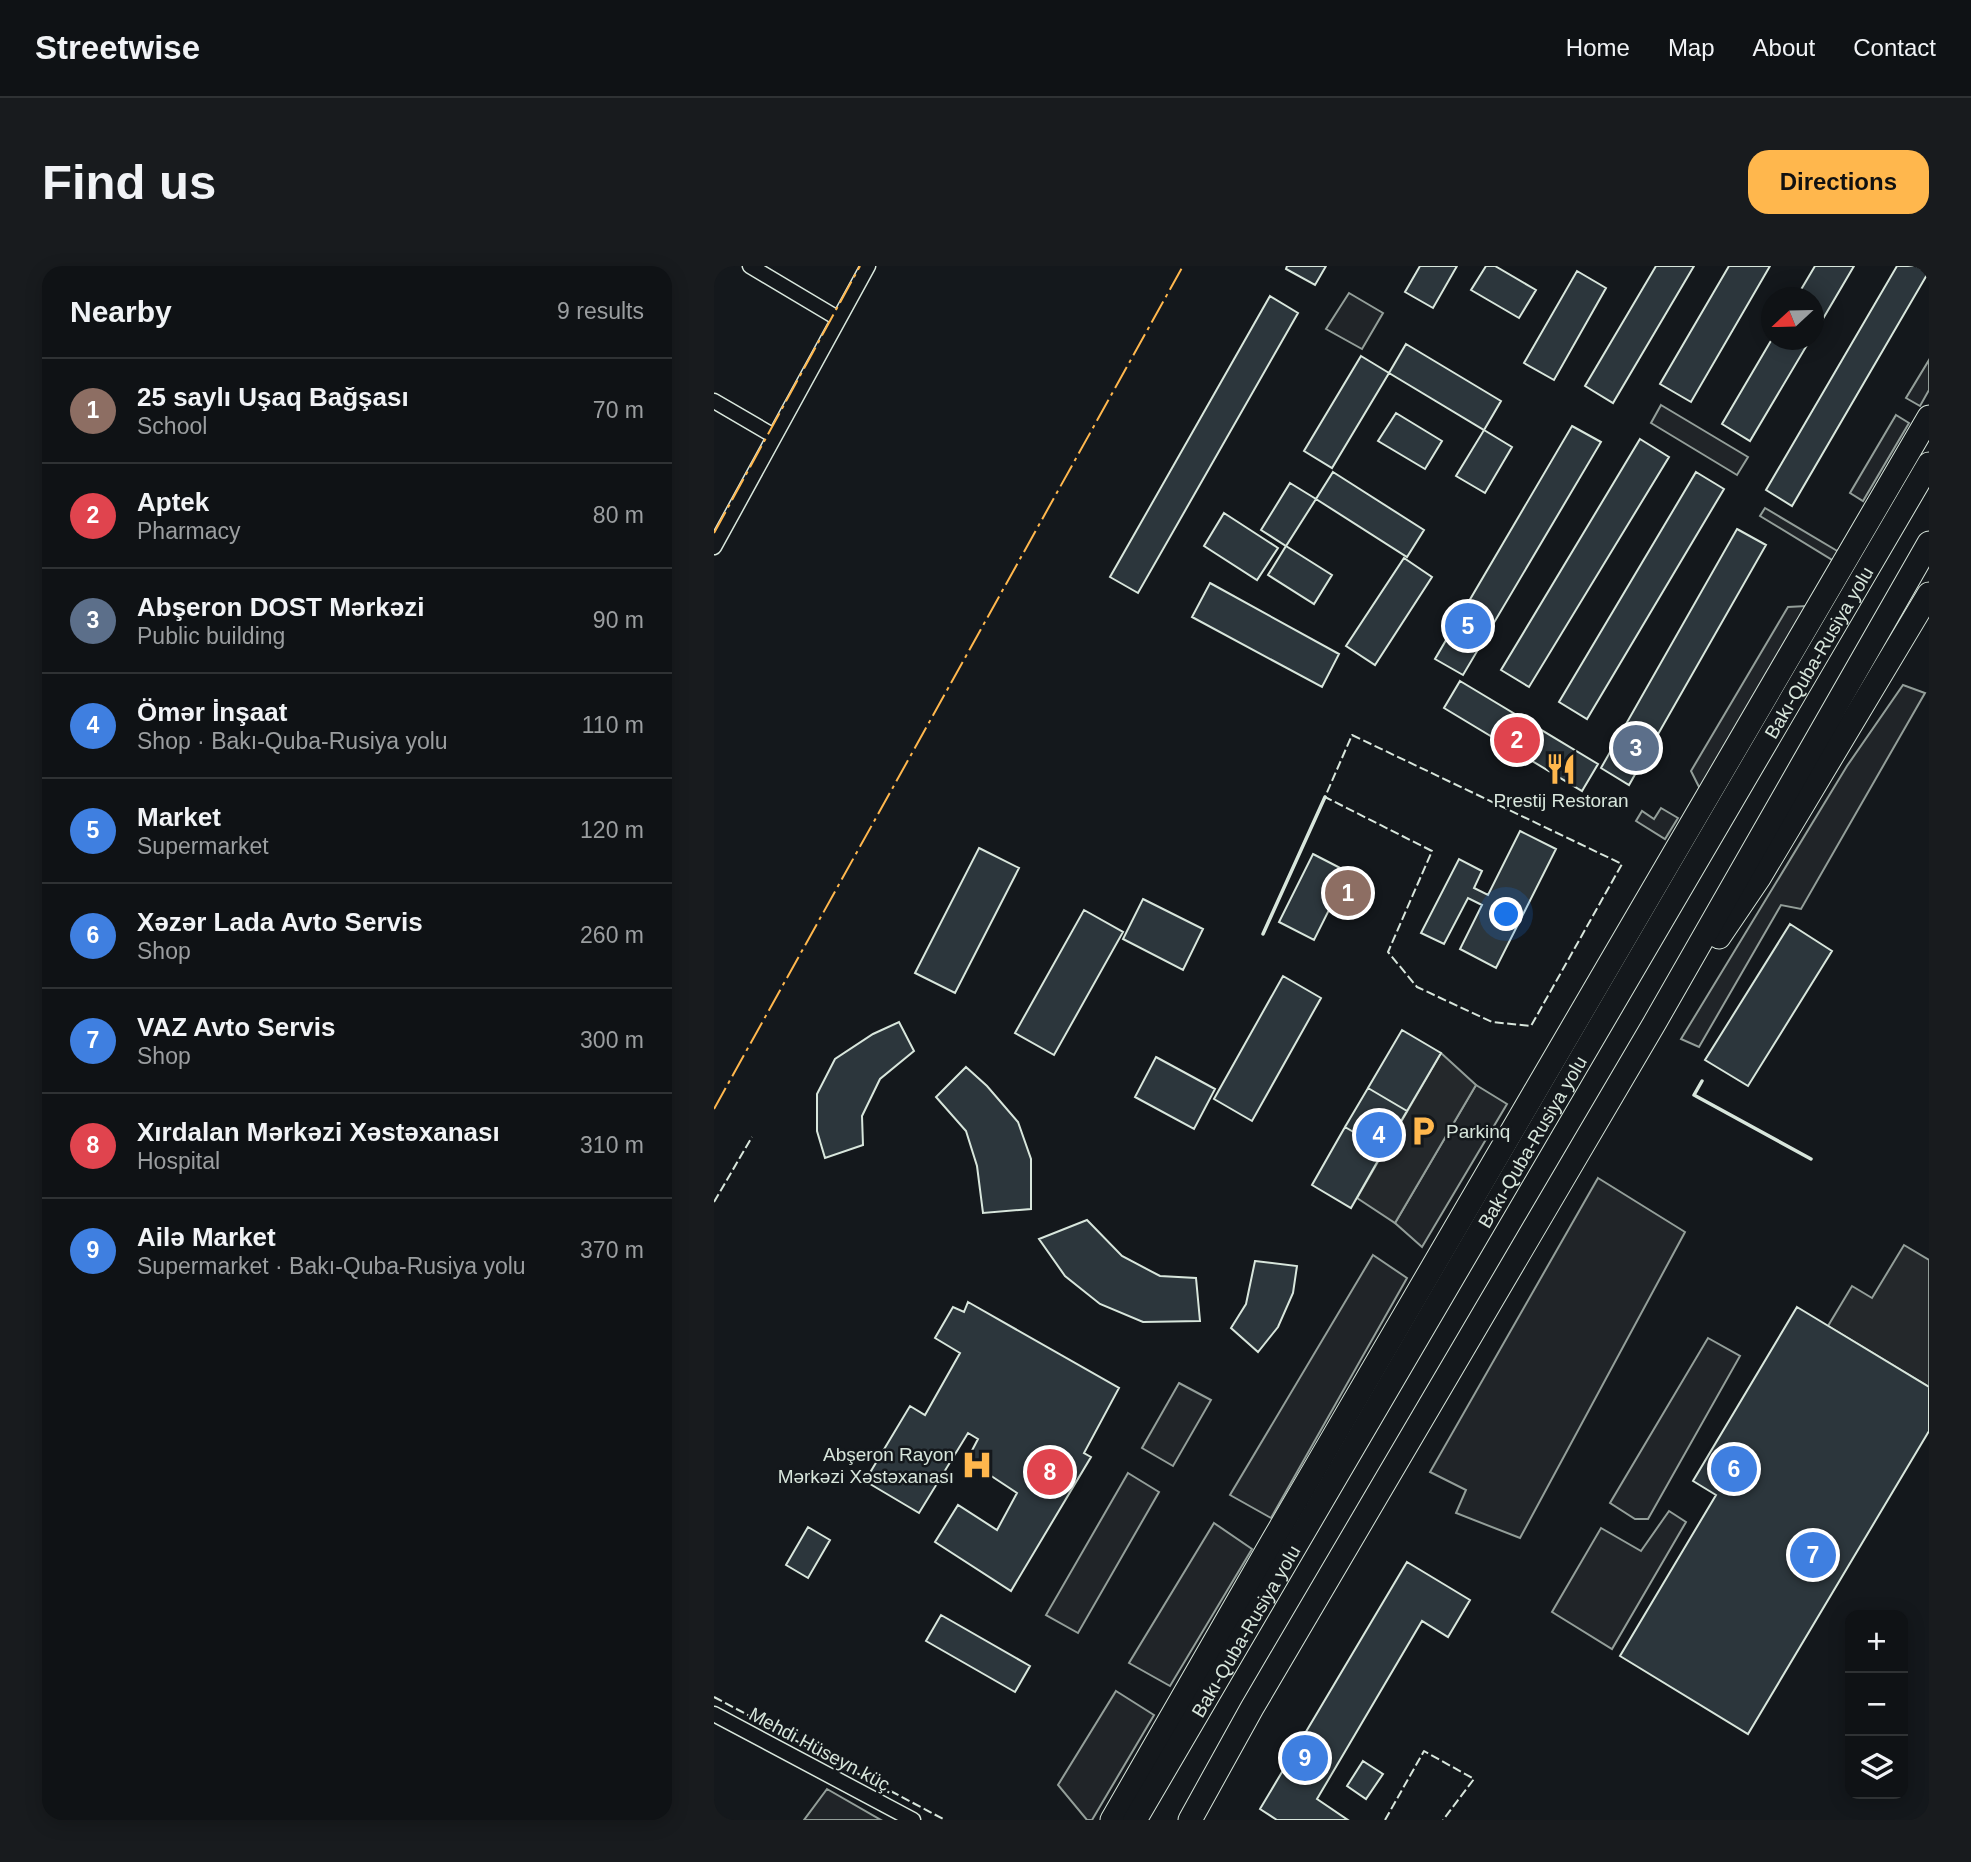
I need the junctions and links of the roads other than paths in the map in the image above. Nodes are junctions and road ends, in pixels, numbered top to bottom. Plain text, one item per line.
1 (750, 266) edge
2 (868, 266) edge
3 (839, 318) junction
4 (714, 401) edge
5 (1929, 417) edge
6 (774, 436) junction
7 (1929, 464) edge
8 (1929, 543) edge
9 (714, 547) edge
10 (1929, 594) edge
11 (1654, 1024) junction
12 (714, 1714) edge
13 (913, 1820) edge
14 (1112, 1820) edge
15 (1135, 1820) edge
16 (1190, 1820) edge

1 - 3 street
2 - 3 street
3 - 6 street
4 - 6 street
5 - 14 highway
6 - 9 street
7 - 15 highway, Bakı-Quba-Rusiya yolu
8 - 11 highway
10 - 11 highway
11 - 16 highway
12 - 13 street, Mehdi Hüseyn küç.

